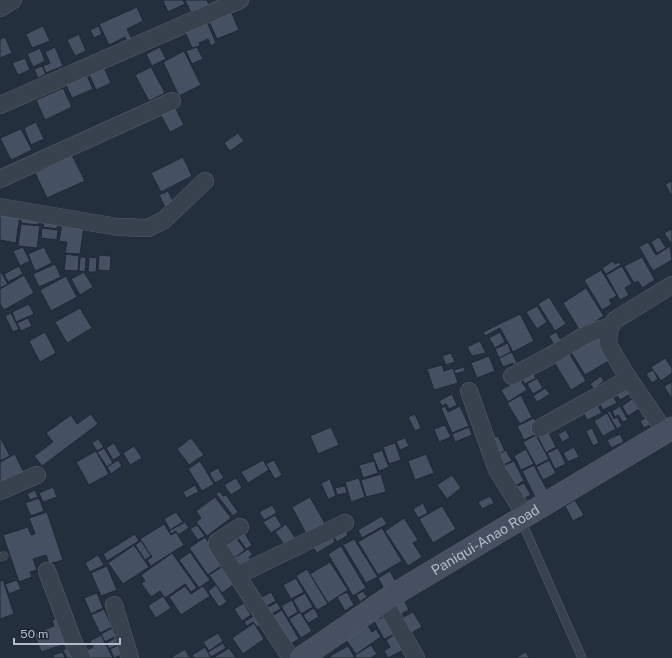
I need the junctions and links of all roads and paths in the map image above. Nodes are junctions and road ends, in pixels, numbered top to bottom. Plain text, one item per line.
1 (13, 0) edge
2 (240, 0) edge
3 (0, 8) edge
4 (172, 101) dead end
5 (0, 105) edge
6 (0, 179) edge
7 (205, 181) dead end
8 (0, 207) edge
9 (672, 285) edge
10 (610, 327) junction
11 (512, 376) dead end
12 (629, 379) junction
13 (469, 391) dead end
14 (540, 428) dead end
15 (669, 430) edge
16 (37, 475) dead end
17 (0, 491) edge
18 (523, 518) junction
19 (345, 523) dead end
20 (240, 527) dead end
21 (47, 571) dead end
22 (238, 575) junction
23 (384, 601) junction
24 (114, 605) dead end
25 (82, 658) edge
26 (130, 658) edge
27 (291, 658) edge
28 (301, 658) edge
29 (416, 658) edge
30 (582, 658) edge

1 - 3 street
2 - 5 street
4 - 6 street
7 - 8 street
9 - 10 street
10 - 11 street
10 - 12 street
12 - 14 street
12 - 15 street
13 - 18 street
15 - 18 main road, Paniqui-Anao Road
16 - 17 street
18 - 23 main road, Paniqui-Anao Road
18 - 30 lane
19 - 22 street
20 - 22 street
21 - 25 street
22 - 27 street
23 - 28 main road, Paniqui-Anao Road
23 - 29 street
24 - 26 street

